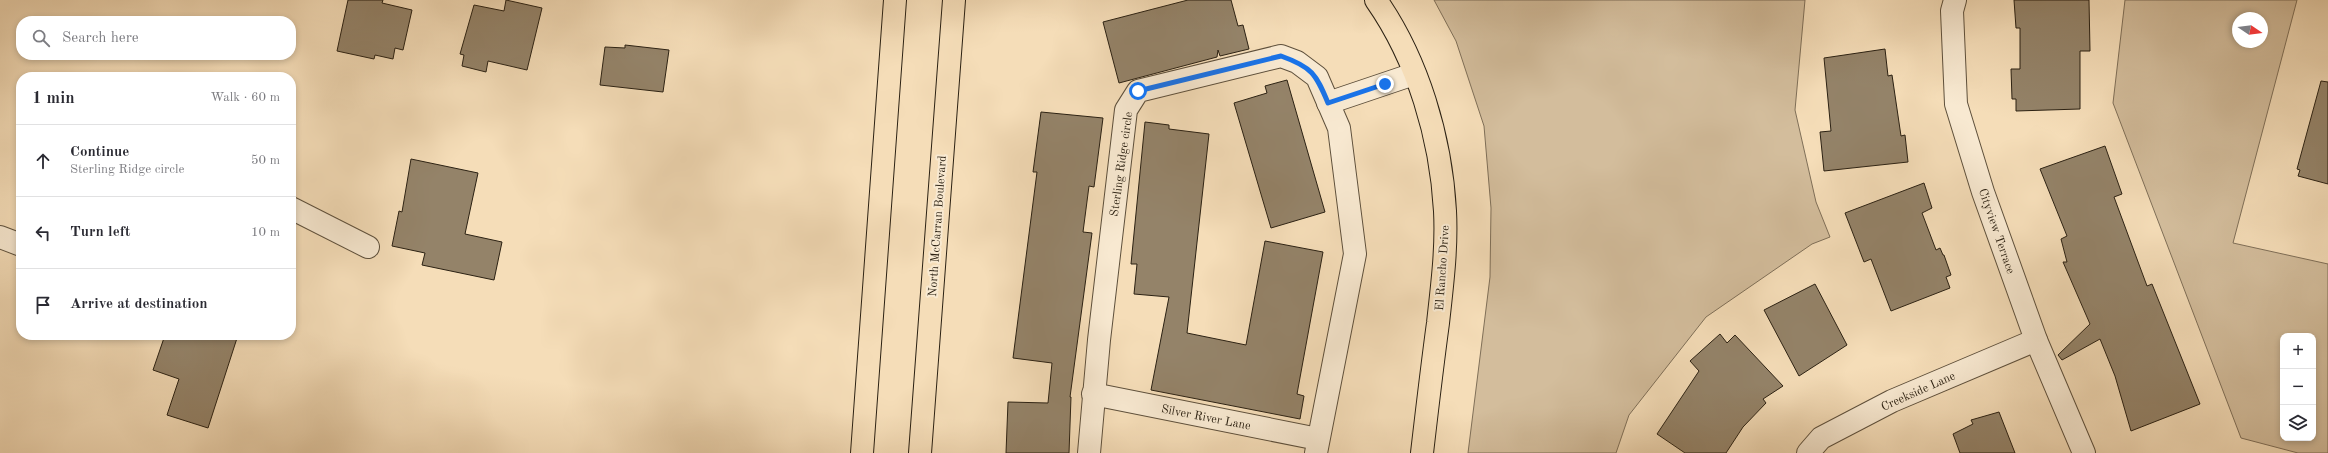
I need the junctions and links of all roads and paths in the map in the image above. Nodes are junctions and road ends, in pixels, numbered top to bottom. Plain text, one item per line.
1 (895, 0) edge
2 (954, 0) edge
3 (1376, 0) edge
4 (1955, 0) edge
5 (1414, 74) junction
6 (1328, 103) junction
7 (296, 211) edge
8 (0, 237) edge
9 (16, 244) edge
10 (368, 247) dead end
11 (2036, 340) junction
12 (1093, 394) junction
13 (1317, 446) edge
14 (862, 453) edge
15 (920, 453) edge
16 (1088, 453) edge
17 (1422, 453) edge
18 (1808, 453) edge
19 (2084, 453) edge

1 - 14 main road
2 - 15 main road, North McCarran Boulevard
3 - 5 main road, El Rancho Drive
4 - 11 street, Cityview Terrace
5 - 6 street
5 - 17 main road, El Rancho Drive
6 - 12 street, Sterling Ridge circle
6 - 13 street, Sterling Ridge circle
7 - 10 street
8 - 9 street
11 - 18 street, Creekside Lane
11 - 19 street, Cityview Terrace
12 - 13 street, Silver River Lane
12 - 16 street, Sterling Ridge circle

